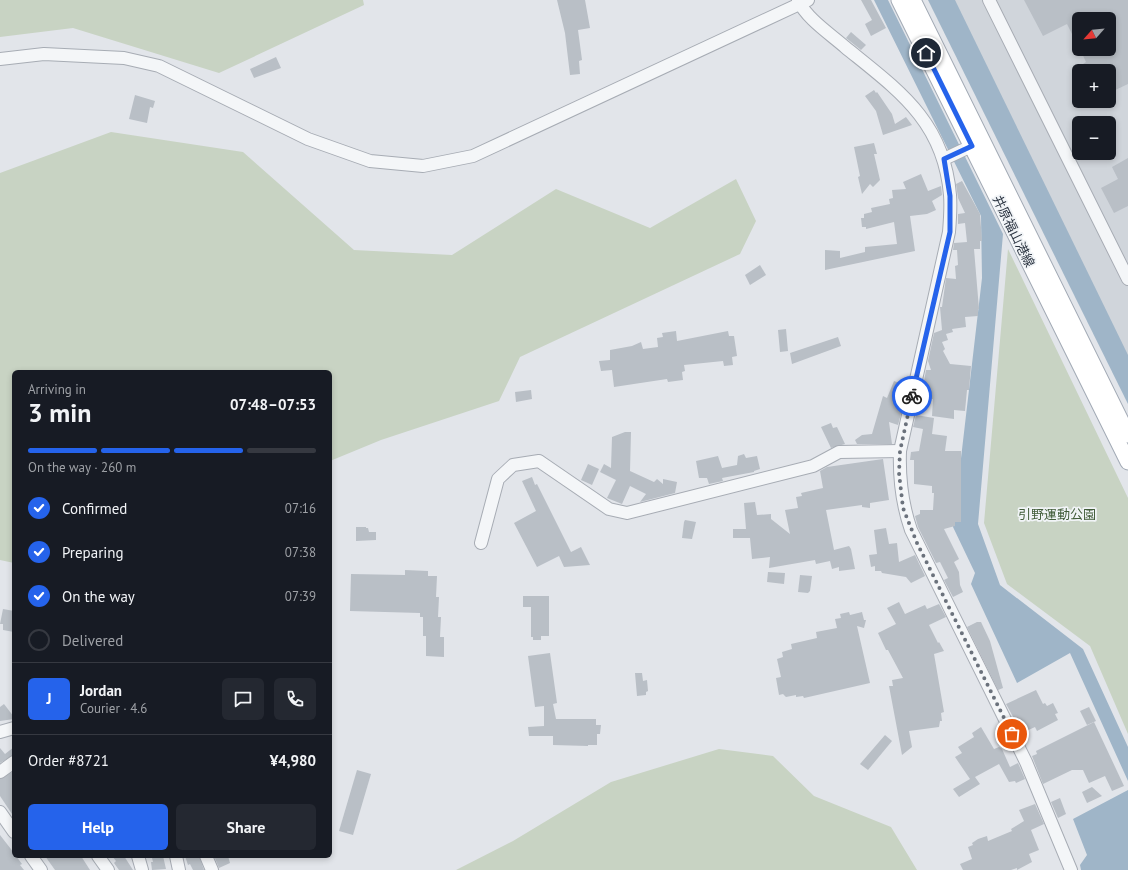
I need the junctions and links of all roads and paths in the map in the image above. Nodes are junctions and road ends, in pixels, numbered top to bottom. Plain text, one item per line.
1 (899, 0) edge
2 (913, 0) edge
3 (989, 0) edge
4 (802, 1) edge
5 (0, 59) edge
6 (973, 145) junction
7 (946, 158) junction
8 (1128, 279) edge
9 (1128, 435) edge
10 (900, 451) junction
11 (1128, 462) edge
12 (481, 543) dead end
13 (12, 729) edge
14 (0, 732) edge
15 (12, 763) edge
16 (0, 772) edge
17 (0, 812) edge
18 (12, 829) edge
19 (32, 858) edge
20 (99, 858) edge
21 (139, 858) edge
22 (176, 858) edge
23 (207, 858) edge
24 (41, 870) edge
25 (108, 870) edge
26 (142, 870) edge
27 (179, 870) edge
28 (212, 870) edge
29 (1071, 870) edge

1 - 6 main road, 井原福山港線
2 - 6 main road, 井原福山港線
3 - 8 street
4 - 5 street
4 - 7 street
6 - 7 street
6 - 9 main road, 井原福山港線
6 - 11 main road, 井原福山港線
7 - 10 street
10 - 12 street
10 - 29 street
13 - 14 street
15 - 16 street
17 - 18 street
19 - 24 street
20 - 25 street
21 - 26 street
22 - 27 street
23 - 28 street

